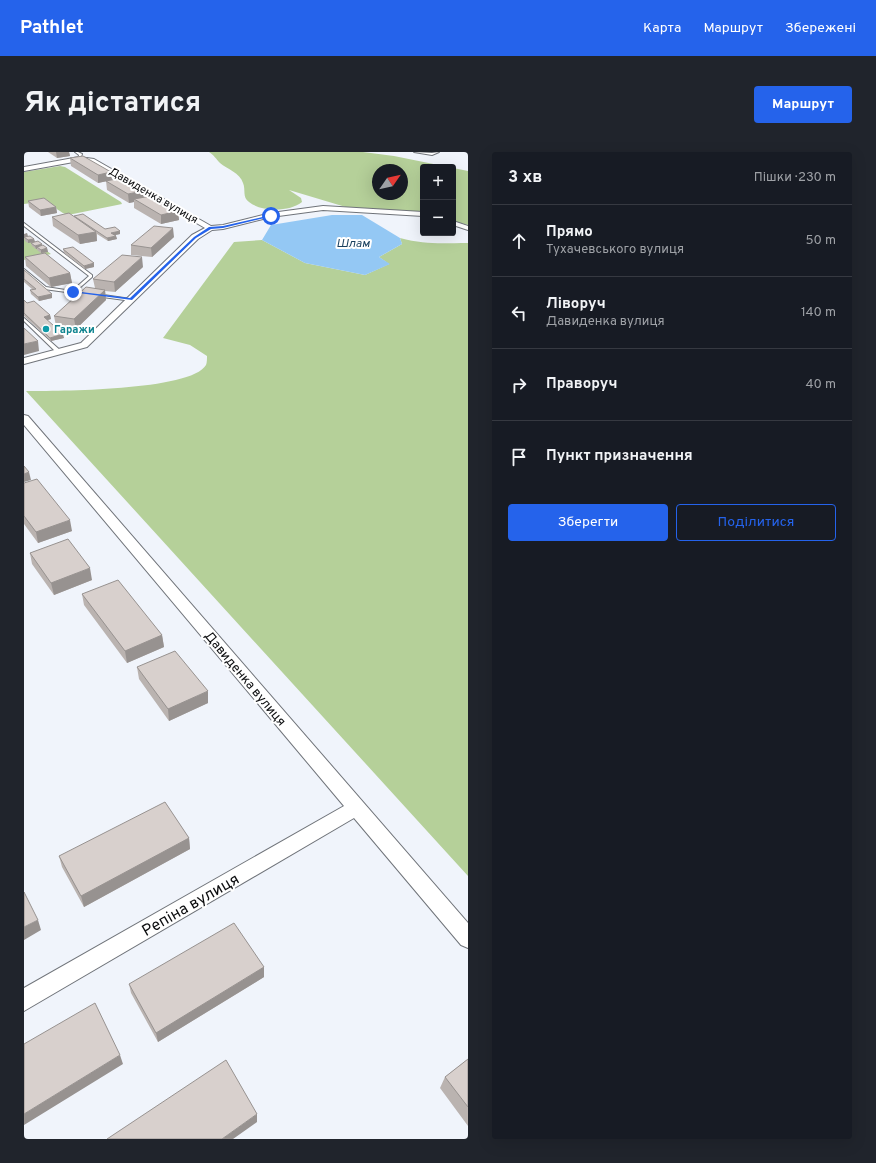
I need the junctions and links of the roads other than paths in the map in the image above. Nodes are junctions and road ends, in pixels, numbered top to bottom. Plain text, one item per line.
1 (76, 152) edge
2 (415, 152) edge
3 (438, 152) edge
4 (79, 159) junction
5 (24, 169) edge
6 (420, 214) edge
7 (24, 224) edge
8 (456, 224) edge
9 (210, 228) junction
10 (468, 228) edge
11 (24, 270) edge
12 (73, 292) junction
13 (131, 300) junction
14 (24, 319) edge
15 (59, 352) junction
16 (24, 361) edge
17 (24, 418) edge
18 (356, 808) junction
19 (468, 938) edge
20 (24, 1000) edge

1 - 4 lane
2 - 3 lane
4 - 5 street
4 - 9 street, Давиденка вулиця
6 - 9 street
7 - 12 lane
8 - 10 street
9 - 13 street, Давиденка вулиця
11 - 12 lane
12 - 13 lane
13 - 15 street, Давиденка вулиця
14 - 15 lane
15 - 16 street, Давиденка вулиця
17 - 18 street, Давиденка вулиця
18 - 19 street, Давиденка вулиця
18 - 20 street, Репiна вулиця

